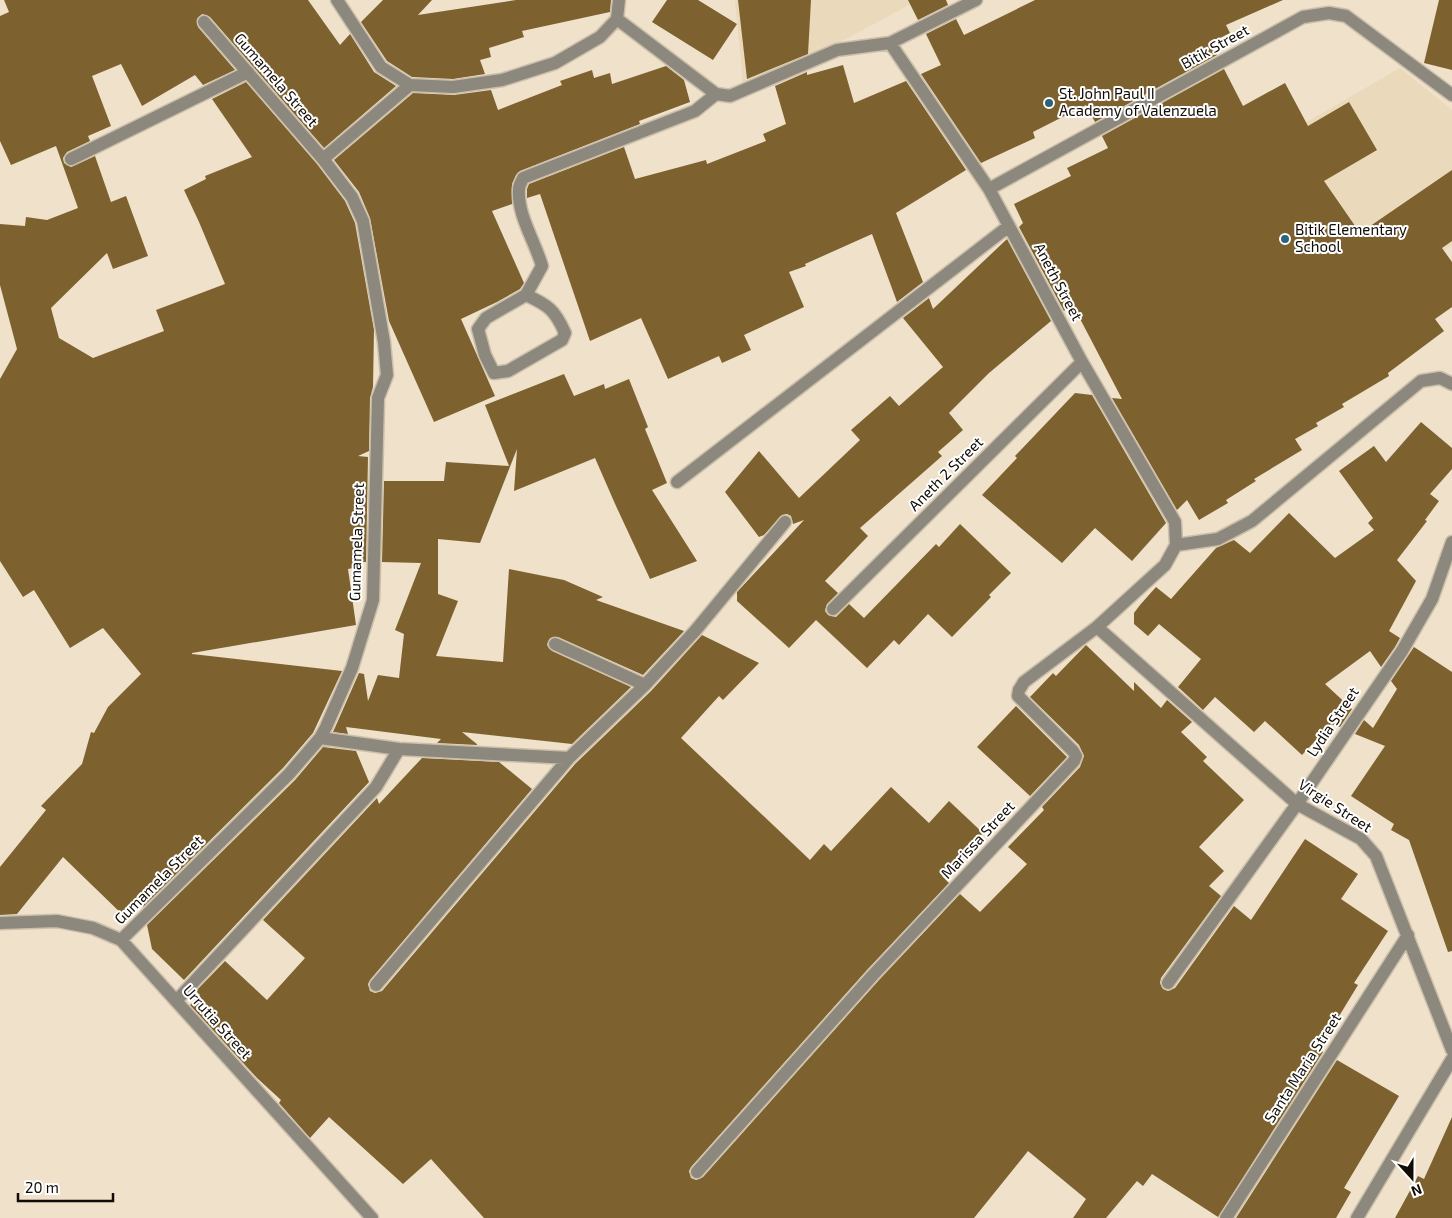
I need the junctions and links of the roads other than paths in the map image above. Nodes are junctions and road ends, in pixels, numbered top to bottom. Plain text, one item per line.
1 (337, 0) edge
2 (619, 0) edge
3 (976, 0) edge
4 (617, 19) junction
5 (204, 22) dead end
6 (890, 43) junction
7 (248, 72) junction
8 (410, 85) junction
9 (716, 94) junction
10 (1452, 95) edge
11 (72, 159) dead end
12 (323, 159) junction
13 (989, 190) junction
14 (1009, 226) junction
15 (526, 295) junction
16 (1082, 362) junction
17 (1452, 384) edge
18 (677, 482) dead end
19 (785, 522) dead end
20 (1452, 542) edge
21 (1176, 545) junction
22 (833, 609) dead end
23 (1097, 627) junction
24 (555, 644) dead end
25 (645, 685) junction
26 (320, 738) junction
27 (399, 749) junction
28 (569, 758) junction
29 (1297, 804) junction
30 (0, 923) edge
31 (1408, 935) junction
32 (120, 940) junction
33 (1168, 983) dead end
34 (376, 985) dead end
35 (176, 1001) junction
36 (1452, 1050) edge
37 (1452, 1059) edge
38 (697, 1172) dead end
39 (372, 1218) edge
40 (1226, 1218) edge
41 (1358, 1218) edge

1 - 8 street
2 - 4 street
3 - 6 street
4 - 8 street
4 - 9 street
5 - 7 street, Gumamela Street
6 - 9 street
6 - 13 street, Aneth Street
7 - 11 street
7 - 12 street, Gumamela Street
8 - 12 street
9 - 15 street
10 - 13 street, Bitik Street
12 - 26 street, Gumamela Street
13 - 14 street, Aneth Street
14 - 16 street, Aneth Street
14 - 18 street
15 - 15 street
16 - 21 street, Aneth Street
16 - 22 street, Aneth 2 Street
17 - 21 street
19 - 25 street
20 - 29 street, Lydia Street
21 - 23 street, Marissa Street
23 - 29 street, Virgie Street
23 - 38 street, Marissa Street
24 - 25 street
25 - 28 street
26 - 27 street
26 - 32 street, Gumamela Street
27 - 28 street
27 - 35 street
28 - 34 street
29 - 31 street, Virgie Street
29 - 33 street, Lydia Street
30 - 32 street, Urrutia Street
31 - 36 street, Virgie Street
31 - 40 street, Santa Maria Street
32 - 35 street, Urrutia Street
35 - 39 street, Urrutia Street
37 - 41 street

